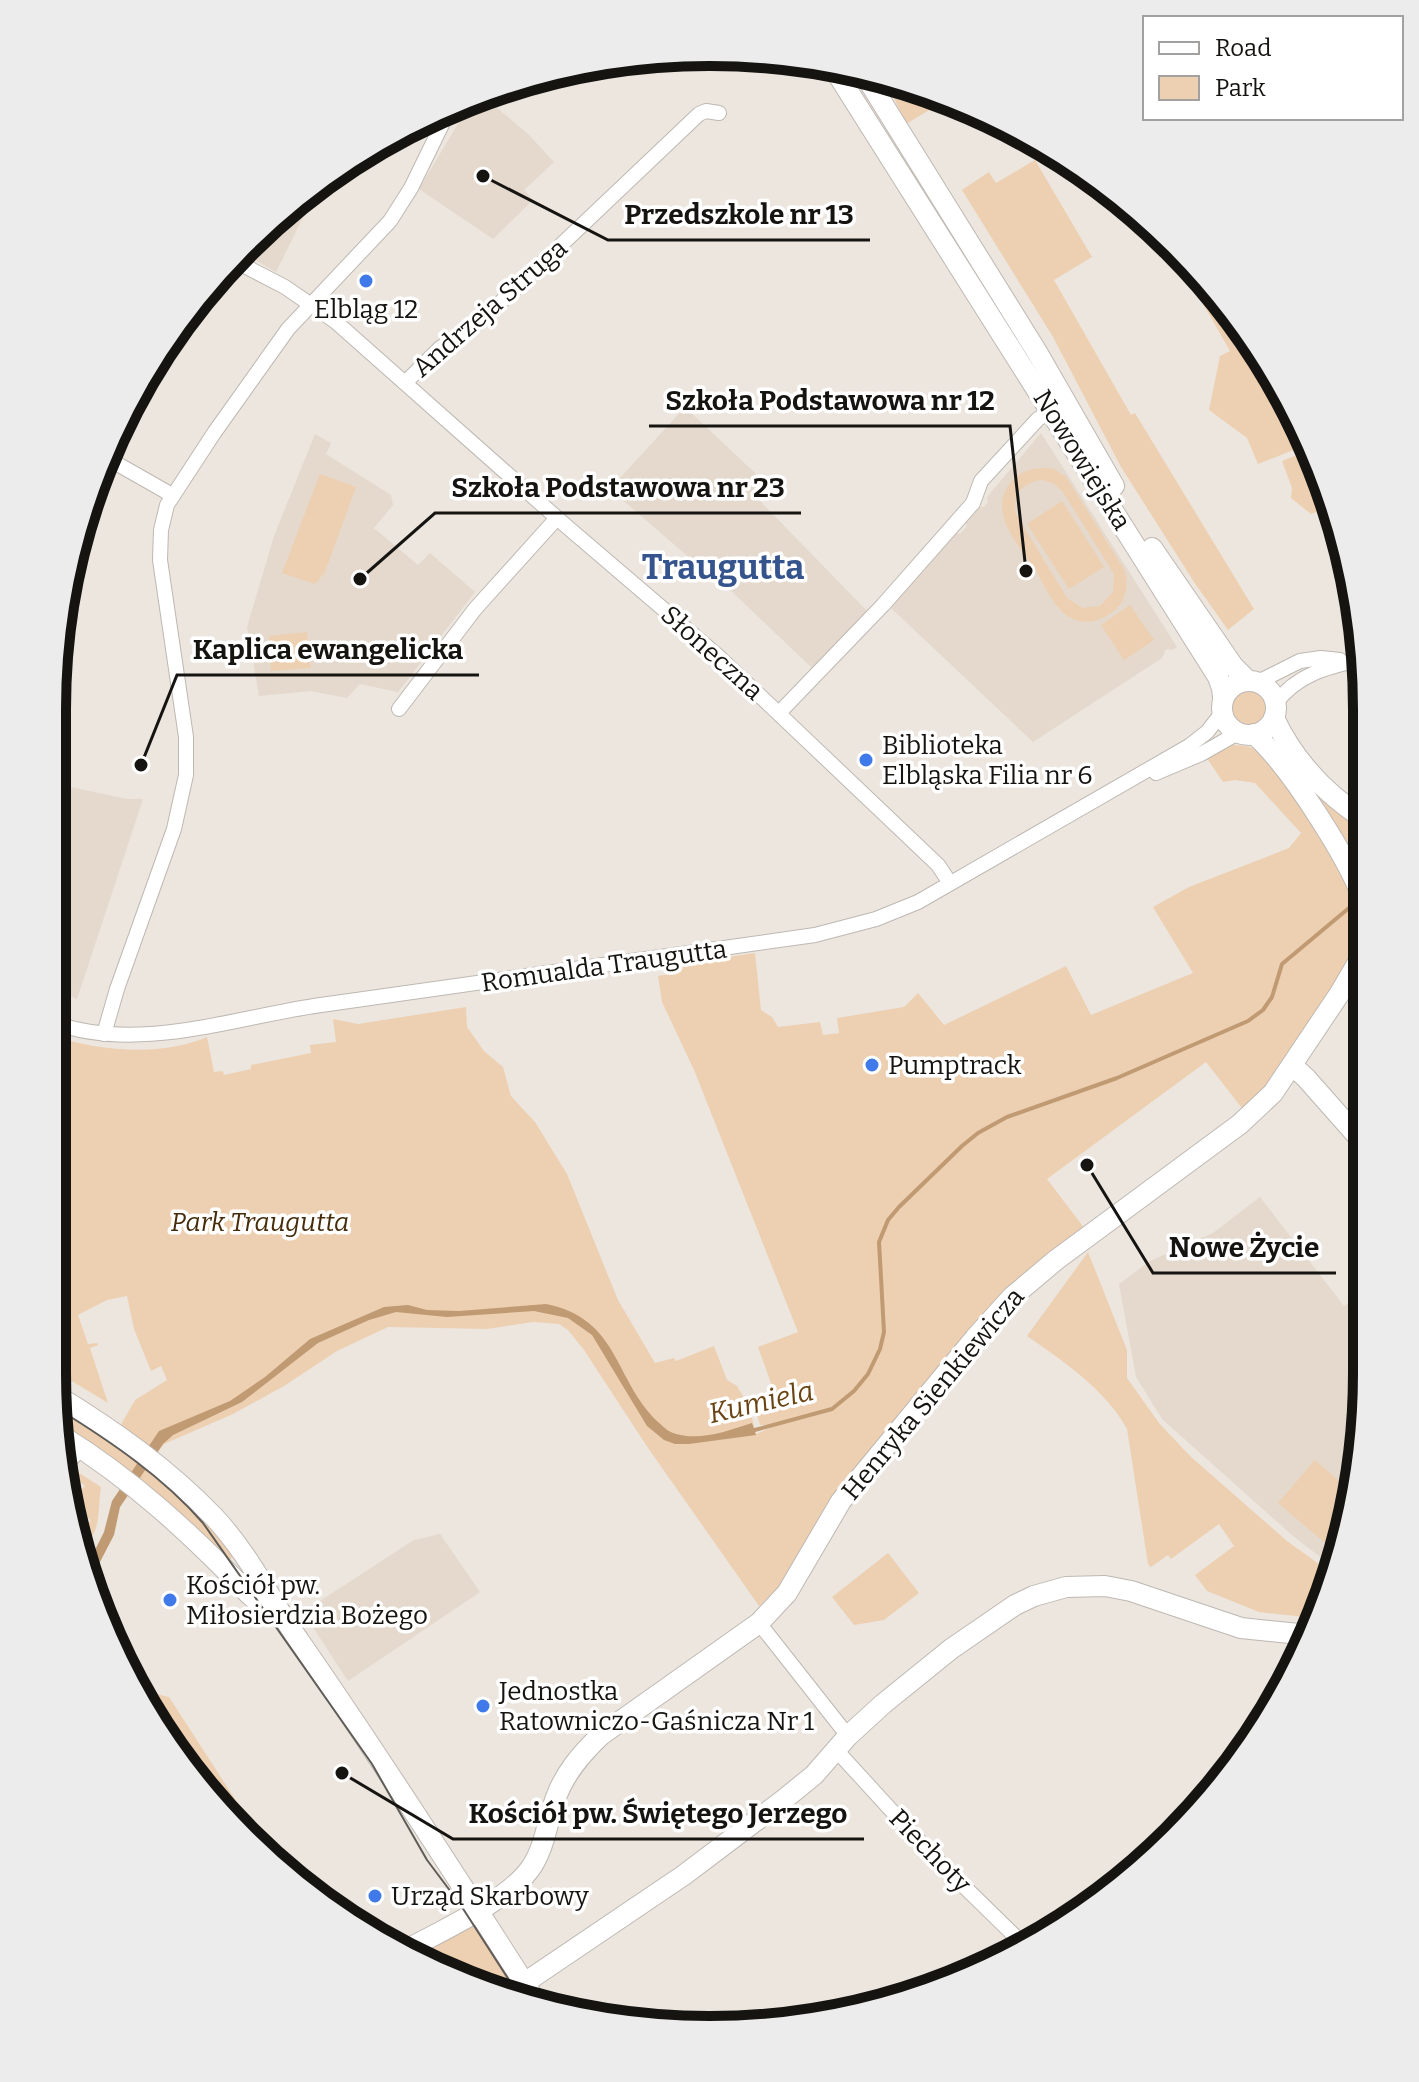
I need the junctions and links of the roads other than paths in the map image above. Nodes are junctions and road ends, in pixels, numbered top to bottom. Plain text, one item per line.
1 (841, 79) edge
2 (872, 87) edge
3 (719, 113) dead end
4 (442, 124) edge
5 (244, 266) edge
6 (310, 304) junction
7 (405, 383) junction
8 (1051, 411) junction
9 (115, 463) edge
10 (172, 495) junction
11 (557, 518) junction
12 (1351, 660) edge
13 (1351, 662) edge
14 (1252, 681) junction
15 (1222, 705) junction
16 (399, 709) dead end
17 (1275, 711) junction
18 (779, 713) junction
19 (1246, 733) junction
20 (1125, 785) junction
21 (1353, 811) edge
22 (1353, 860) edge
23 (1349, 870) junction
24 (1353, 878) edge
25 (950, 883) junction
26 (1353, 971) edge
27 (1353, 980) edge
28 (1340, 993) junction
29 (66, 1025) edge
30 (104, 1034) junction
31 (1293, 1066) junction
32 (1353, 1131) edge
33 (67, 1402) edge
34 (70, 1441) edge
35 (82, 1448) junction
36 (72, 1458) edge
37 (245, 1556) junction
38 (231, 1575) junction
39 (277, 1609) junction
40 (759, 1623) junction
41 (1297, 1634) edge
42 (843, 1743) junction
43 (477, 1910) junction
44 (1017, 1938) edge
45 (415, 1945) edge
46 (520, 1987) edge
47 (527, 1989) edge

1 - 8 street, Nowowiejska
2 - 14 street, Nowowiejska
3 - 7 street, Andrzeja Struga
4 - 6 street
5 - 6 street, Słoneczna
6 - 7 street, Słoneczna
6 - 10 street
7 - 11 street, Słoneczna
8 - 15 street, Nowowiejska
8 - 18 street
9 - 10 street
10 - 30 street
11 - 16 street
11 - 18 street, Słoneczna
12 - 14 street
13 - 17 street
14 - 15 street
14 - 17 street
15 - 19 street
15 - 20 street, Romualda Traugutta
17 - 19 street
17 - 21 street
18 - 25 street, Słoneczna
19 - 20 street, Romualda Traugutta
19 - 23 street
20 - 25 street, Romualda Traugutta
22 - 23 street
23 - 24 street
25 - 30 street, Romualda Traugutta
26 - 28 street, Henryka Sienkiewicza
27 - 28 street, Henryka Sienkiewicza
28 - 31 street, Henryka Sienkiewicza
29 - 30 street, Romualda Traugutta
31 - 32 street
31 - 40 street, Henryka Sienkiewicza
33 - 37 street
34 - 35 street
35 - 36 street
35 - 38 street
37 - 38 street
37 - 39 street
38 - 39 street
39 - 43 street
40 - 42 street, Piechoty
40 - 43 street, Henryka Sienkiewicza
41 - 42 street
42 - 44 street, Piechoty
42 - 47 street
43 - 45 street, Henryka Sienkiewicza
43 - 46 street

